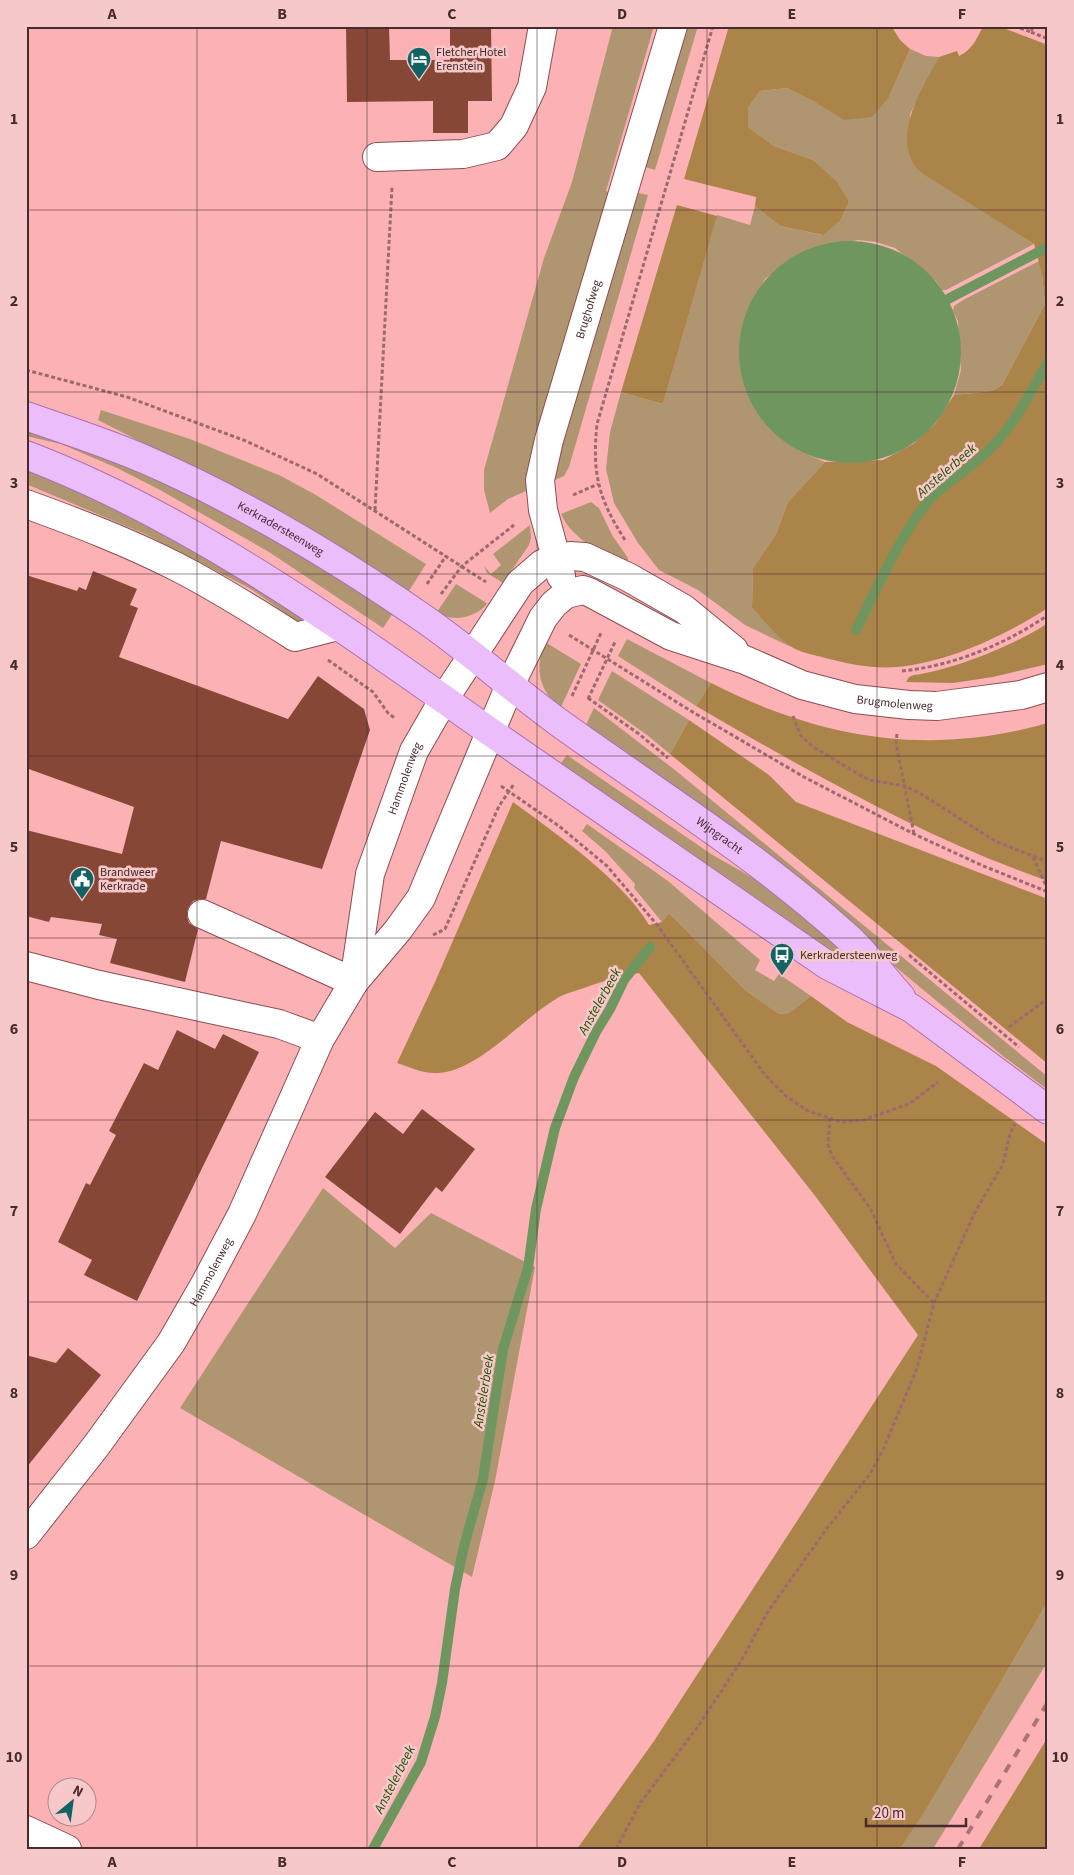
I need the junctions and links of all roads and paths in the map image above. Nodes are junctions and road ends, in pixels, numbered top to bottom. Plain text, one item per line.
1 (543, 26) edge
2 (673, 26) edge
3 (713, 26) edge
4 (1014, 26) edge
5 (1033, 26) edge
6 (1031, 32) junction
7 (1048, 39) edge
8 (385, 157) joint
9 (26, 370) edge
10 (26, 416) edge
11 (26, 455) edge
12 (26, 504) edge
13 (375, 511) junction
14 (626, 542) dead end
15 (556, 559) junction
16 (566, 594) junction
17 (510, 598) junction
18 (1048, 615) edge
19 (338, 626) junction
20 (295, 636) junction
21 (593, 650) dead end
22 (472, 656) junction
23 (745, 660) junction
24 (798, 683) junction
25 (510, 685) junction
26 (1048, 687) edge
27 (444, 699) junction
28 (899, 704) junction
29 (490, 731) junction
30 (421, 738) junction
31 (905, 786) junction
32 (914, 834) junction
33 (1033, 857) junction
34 (1048, 862) edge
35 (1048, 891) edge
36 (202, 914) dead end
37 (444, 929) dead end
38 (26, 966) edge
39 (354, 982) junction
40 (1048, 998) edge
41 (911, 1008) junction
42 (1009, 1027) dead end
43 (320, 1039) junction
44 (938, 1082) dead end
45 (1040, 1104) edge
46 (830, 1118) junction
47 (934, 1303) junction
48 (26, 1535) edge
49 (26, 1830) edge
50 (67, 1849) edge
51 (616, 1849) edge

1 - 8 street
2 - 15 street, Brughofweg
3 - 14 path
4 - 6 path
5 - 6 path
6 - 7 path
8 - 13 path
9 - 13 path
10 - 22 main road, Kerkradersteenweg
11 - 19 main road
12 - 20 street
13 - 17 path
15 - 16 street, Brughofweg
15 - 17 street, Brugmolenweg
15 - 23 street, Brugmolenweg
16 - 23 street, Brugmolenweg
16 - 25 street
17 - 22 street, Hammolenweg
18 - 28 path
19 - 20 street
19 - 27 main road
20 - 30 path
21 - 32 path
22 - 25 main road, Kerkradersteenweg
22 - 27 street, Hammolenweg
23 - 24 street, Brugmolenweg
24 - 28 street, Brugmolenweg
24 - 31 path
25 - 29 street, Hammolenweg
25 - 41 main road, Wijngracht
26 - 28 street, Brugmolenweg
27 - 29 main road
27 - 30 street, Hammolenweg
28 - 31 path
29 - 39 street, Hammolenweg
29 - 41 main road, Wijngracht
30 - 39 street, Hammolenweg
31 - 32 path
31 - 33 path
32 - 35 path
33 - 34 path
33 - 35 path
36 - 39 street
37 - 46 path
38 - 43 street
39 - 43 street, Hammolenweg
40 - 42 path
41 - 45 main road, Wijngracht
43 - 48 street, Hammolenweg
44 - 46 path
45 - 47 path
46 - 47 path
47 - 51 path
49 - 50 street

